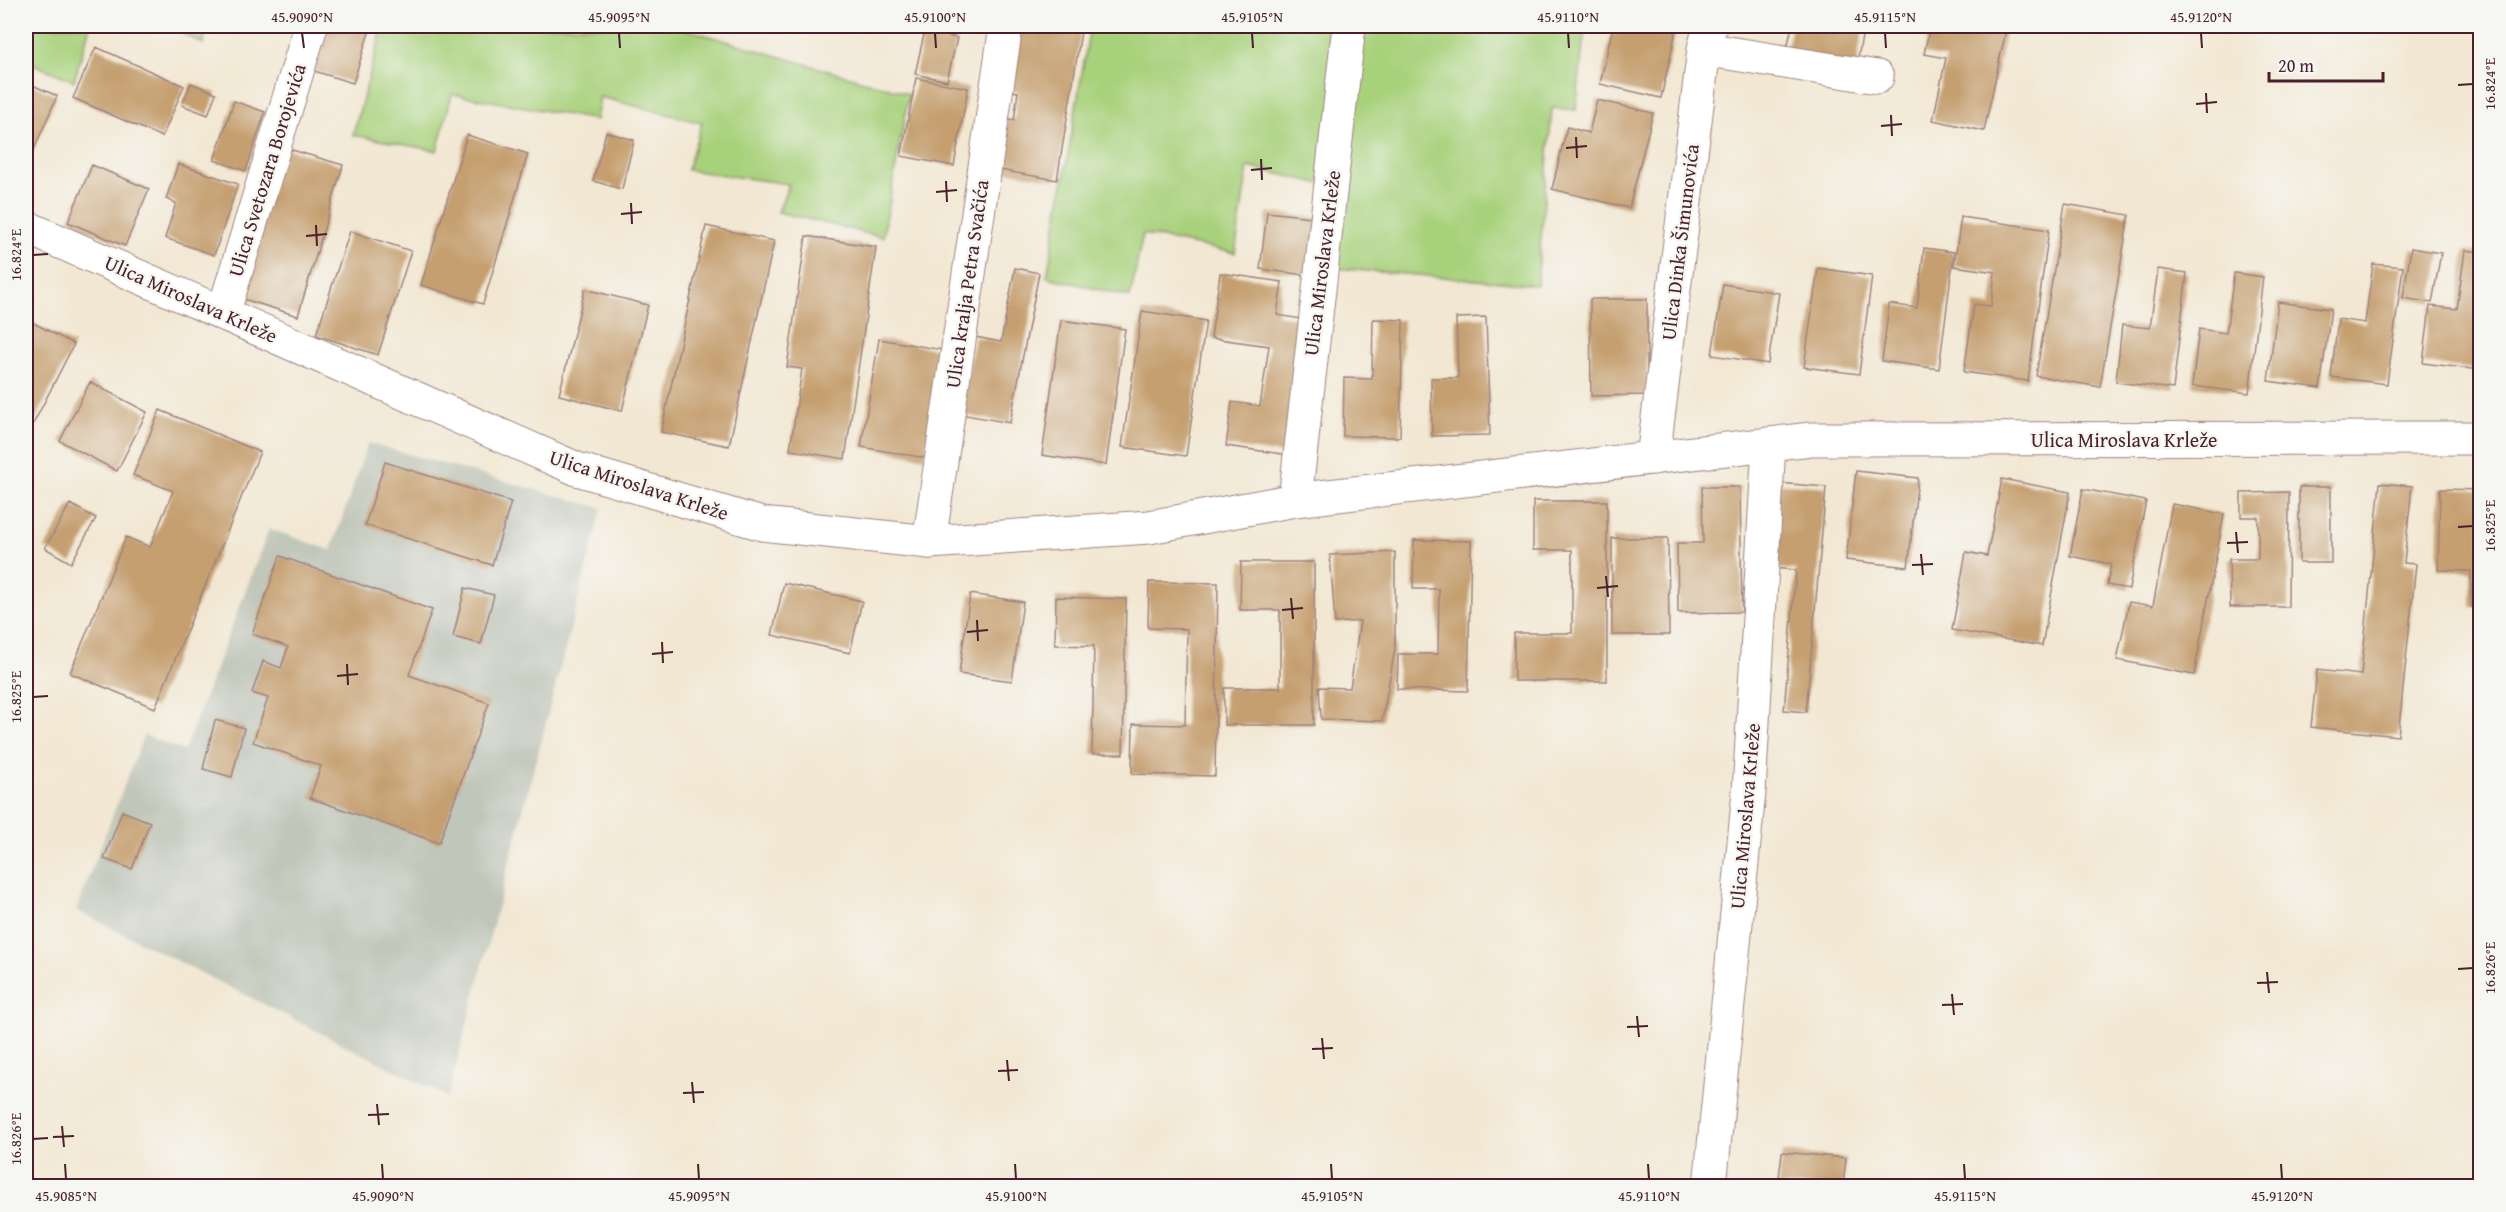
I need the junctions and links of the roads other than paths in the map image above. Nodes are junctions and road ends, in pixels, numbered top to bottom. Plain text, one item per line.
1 (310, 26) edge
2 (1006, 26) edge
3 (1349, 26) edge
4 (1707, 37) edge
5 (1877, 77) dead end
6 (26, 227) edge
7 (223, 314) junction
8 (2481, 438) edge
9 (1769, 444) junction
10 (1653, 458) junction
11 (1295, 500) junction
12 (929, 542) junction
13 (1710, 1186) edge

1 - 7 main road, Ulica Svetozara Borojevića
2 - 12 main road, Ulica kralja Petra Svačića
3 - 11 main road, Ulica Miroslava Krleže
4 - 5 main road
4 - 10 main road, Ulica Dinka Šimunovića
6 - 7 main road, Ulica Miroslava Krleže
7 - 12 main road, Ulica Miroslava Krleže
8 - 9 main road, Ulica Miroslava Krleže
9 - 10 main road, Ulica Miroslava Krleže
9 - 13 main road, Ulica Miroslava Krleže
10 - 11 main road, Ulica Miroslava Krleže
11 - 12 main road, Ulica Miroslava Krleže

